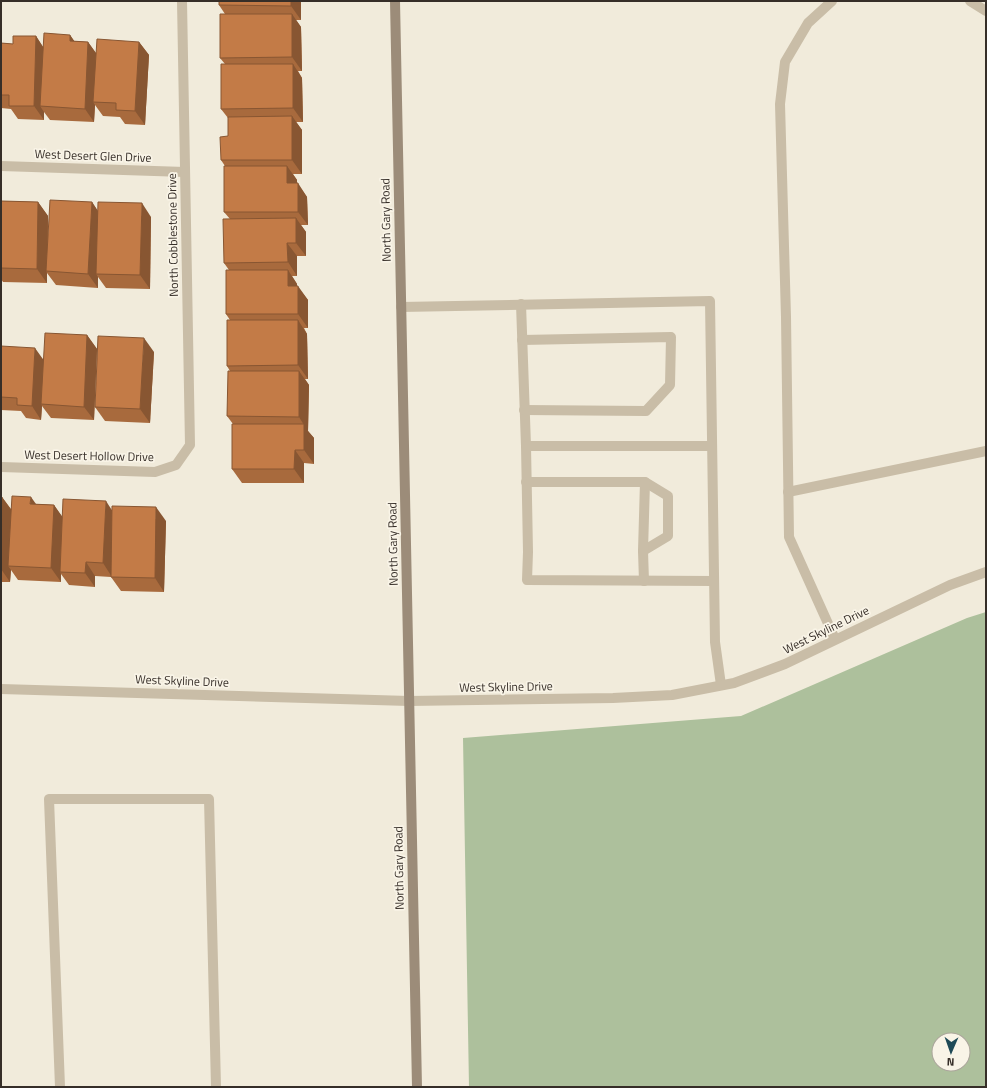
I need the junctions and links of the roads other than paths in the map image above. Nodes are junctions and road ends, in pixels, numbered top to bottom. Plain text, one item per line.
1 (182, 1) edge
2 (395, 1) edge
3 (832, 1) edge
4 (970, 1) edge
5 (986, 11) edge
6 (1, 166) edge
7 (185, 172) junction
8 (521, 304) junction
9 (401, 306) junction
10 (522, 340) junction
11 (524, 410) junction
12 (526, 446) junction
13 (712, 446) junction
14 (986, 451) edge
15 (176, 465) joint
16 (1, 467) edge
17 (526, 482) junction
18 (644, 482) junction
19 (788, 492) junction
20 (643, 551) junction
21 (986, 572) edge
22 (644, 581) junction
23 (714, 581) junction
24 (835, 639) junction
25 (722, 685) junction
26 (1, 689) edge
27 (409, 701) junction
28 (60, 1087) edge
29 (216, 1087) edge
30 (417, 1087) edge

1 - 7 street, North Cobblestone Drive
2 - 9 main road, North Gary Road
3 - 19 street
4 - 5 street
6 - 7 street, West Desert Glen Drive
7 - 15 street, North Cobblestone Drive
8 - 9 street
8 - 10 street
8 - 13 street
9 - 27 main road, North Gary Road
10 - 11 street
10 - 11 street
11 - 12 street
12 - 13 street
12 - 17 street
13 - 23 street
14 - 19 street
15 - 16 street, West Desert Hollow Drive
17 - 18 street
17 - 22 street
18 - 20 street
18 - 20 street
19 - 24 street
20 - 22 street
21 - 24 street, West Skyline Drive
22 - 23 street
23 - 25 street
24 - 25 street, West Skyline Drive
25 - 27 street, West Skyline Drive
26 - 27 street, West Skyline Drive
27 - 30 main road, North Gary Road
28 - 29 street

